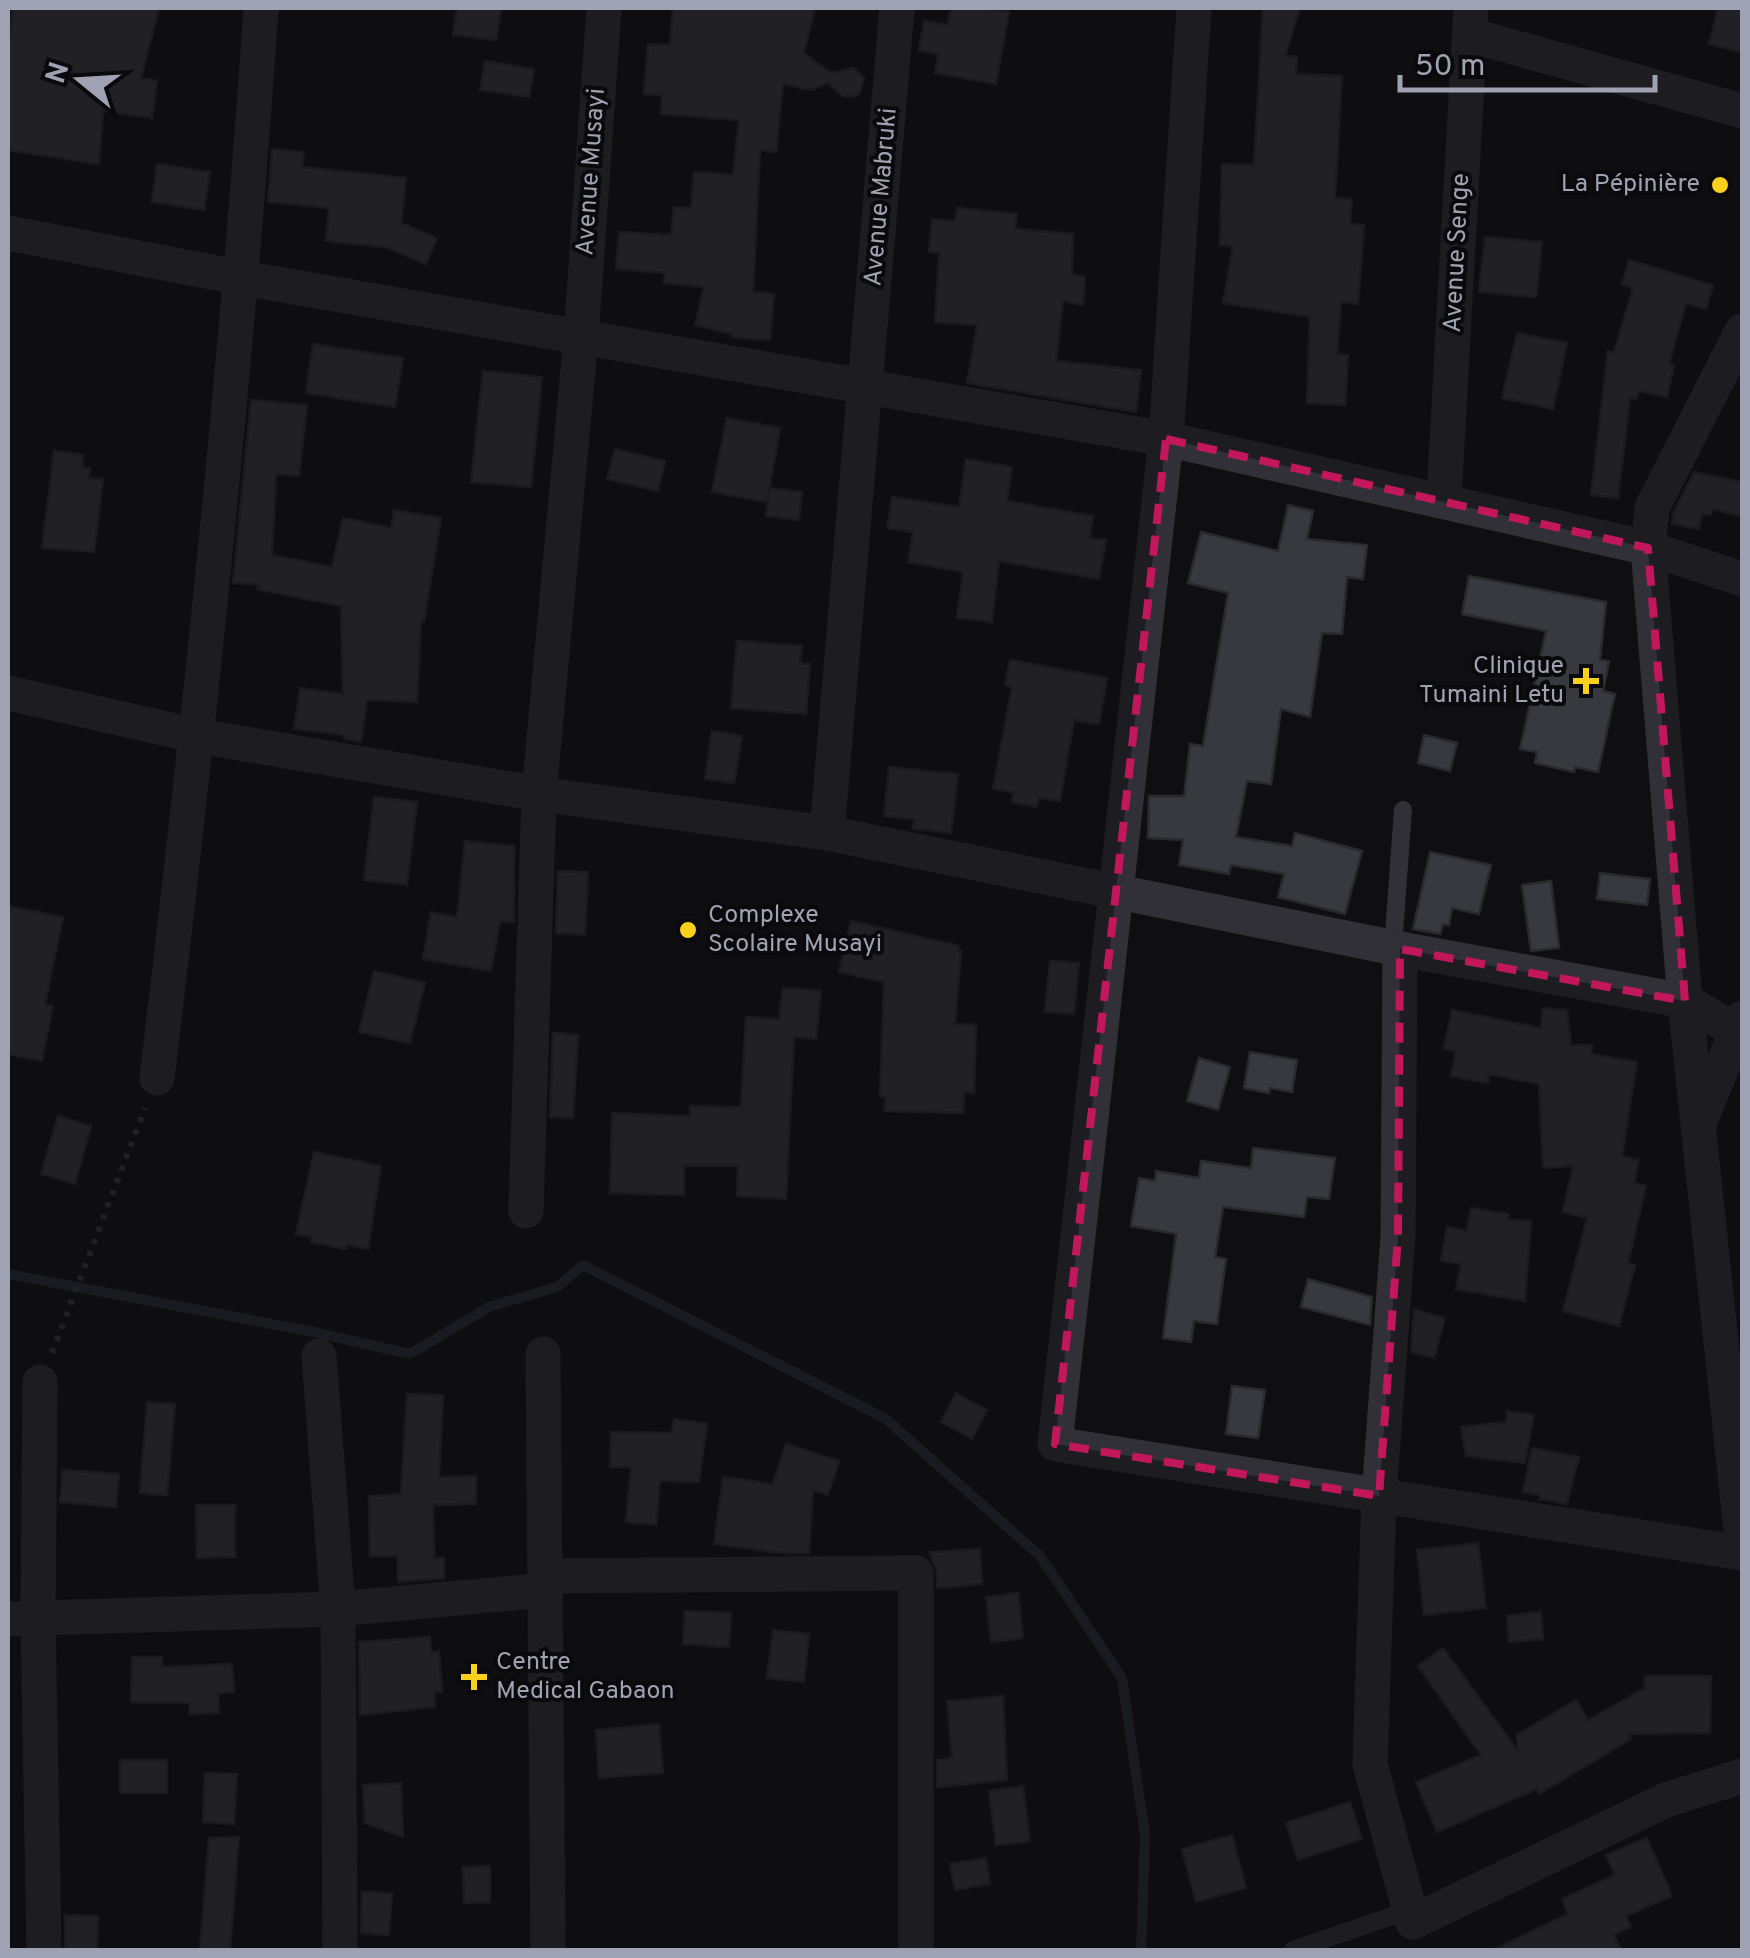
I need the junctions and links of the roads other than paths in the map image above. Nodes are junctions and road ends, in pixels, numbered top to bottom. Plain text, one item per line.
1 (261, 8) edge
2 (604, 8) edge
3 (897, 8) edge
4 (1194, 8) edge
5 (1471, 21) edge
6 (1742, 112) edge
7 (8, 233) edge
8 (243, 278) junction
9 (1742, 331) edge
10 (581, 337) junction
11 (867, 386) junction
12 (1166, 439) junction
13 (1444, 499) junction
14 (1648, 548) junction
15 (1742, 578) edge
16 (8, 693) edge
17 (198, 736) junction
18 (539, 794) junction
19 (1403, 810) dead end
20 (827, 833) junction
21 (1116, 893) junction
22 (1396, 948) junction
23 (1684, 1001) junction
24 (1740, 1028) edge
25 (157, 1078) road end
26 (1698, 1125) junction
27 (526, 1211) dead end
28 (543, 1354) dead end
29 (319, 1356) dead end
30 (40, 1382) road end
31 (1380, 1496) junction
32 (1742, 1540) edge
33 (1742, 1552) edge
34 (546, 1583) junction
35 (338, 1608) junction
36 (23, 1619) edge
37 (1742, 1776) edge
38 (1410, 1910) junction
39 (44, 1950) edge
40 (340, 1950) edge
41 (548, 1950) edge
42 (916, 1950) edge
43 (1293, 1950) edge

1 - 8 street
2 - 10 street, Avenue Musayi
3 - 11 street, Avenue Mabruki
4 - 12 street
5 - 6 street
5 - 13 street, Avenue Senge
7 - 8 street
8 - 10 street
8 - 17 street
9 - 14 street
10 - 11 street
10 - 18 street, Avenue Musayi
11 - 12 street
11 - 20 street, Avenue Mabruki
12 - 13 street
12 - 21 street
13 - 14 street
14 - 15 street
14 - 23 street
16 - 17 street
17 - 18 street
17 - 25 street
18 - 20 street
18 - 27 street, Avenue Musayi
19 - 22 lane
20 - 21 street
21 - 22 street
21 - 31 street
22 - 23 street
22 - 31 street
23 - 24 street
23 - 26 street
24 - 26 street
26 - 32 street
28 - 34 street
29 - 35 street
30 - 36 street
31 - 33 street
31 - 38 street
34 - 35 street
34 - 41 street
34 - 42 street
35 - 36 street
35 - 40 street
36 - 39 street
37 - 38 street
38 - 43 lane

